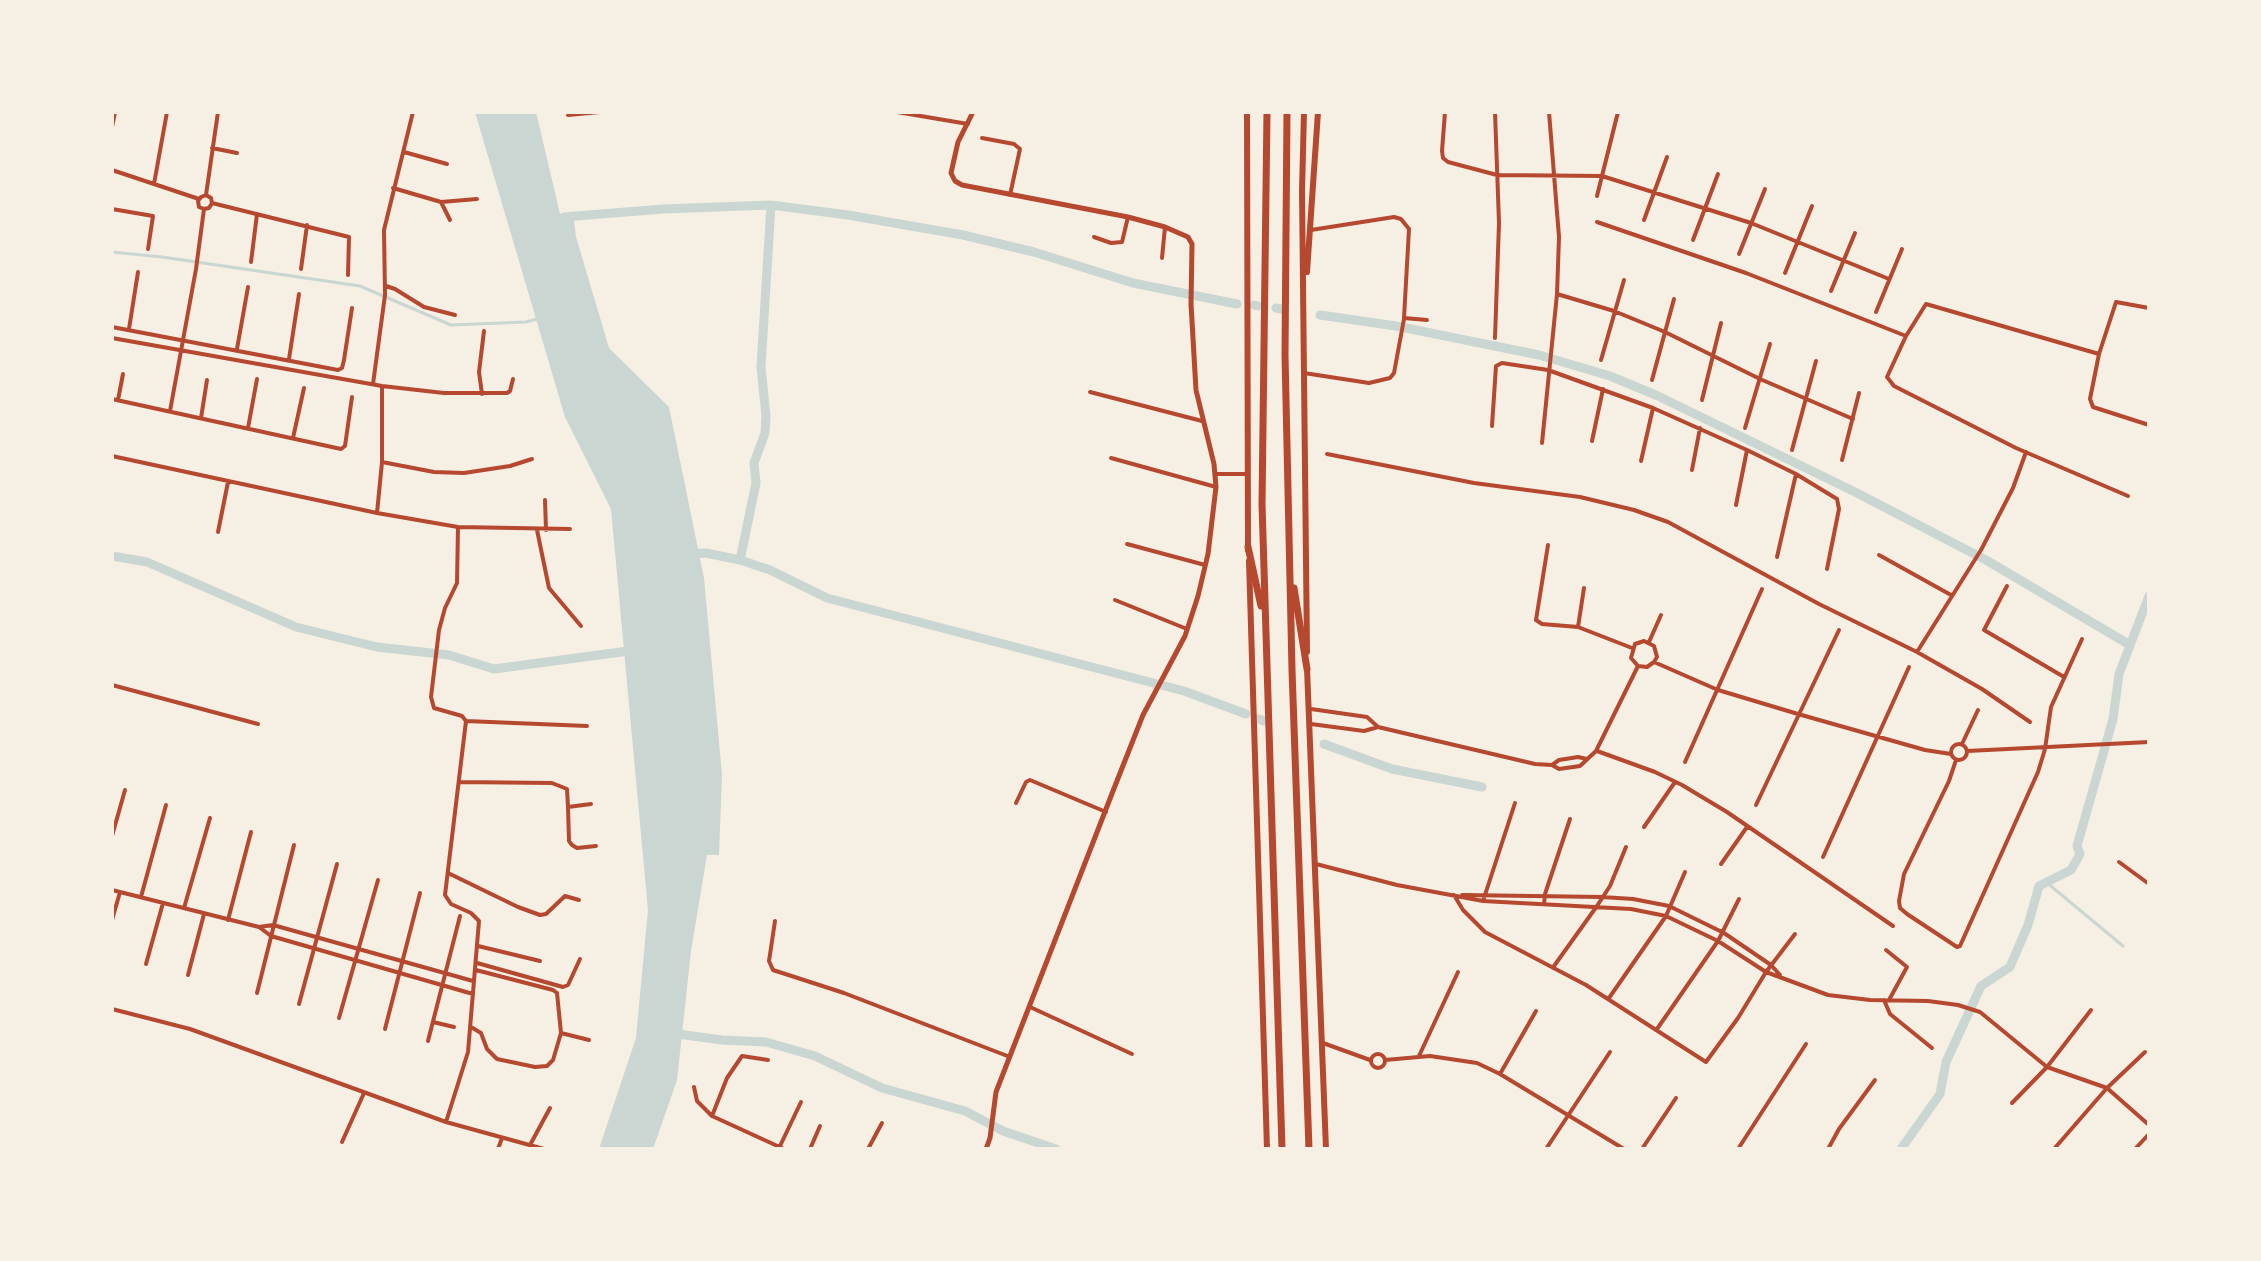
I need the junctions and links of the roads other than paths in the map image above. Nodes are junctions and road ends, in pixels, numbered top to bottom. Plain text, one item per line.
1 (115, 112) edge
2 (167, 112) edge
3 (218, 112) edge
4 (413, 112) edge
5 (600, 112) edge
6 (897, 112) edge
7 (973, 112) edge
8 (1267, 112) edge
9 (1287, 112) edge
10 (1304, 112) edge
11 (1318, 112) edge
12 (1445, 112) edge
13 (1495, 112) edge
14 (1549, 112) edge
15 (1618, 112) edge
16 (1246, 114) edge
17 (568, 115) dead end
18 (968, 124) junction
19 (112, 127) edge
20 (982, 138) dead end
21 (212, 148) junction
22 (404, 152) junction
23 (237, 153) dead end
24 (1667, 157) dead end
25 (447, 164) dead end
26 (112, 170) edge
27 (1555, 174) junction
28 (1718, 174) dead end
29 (1497, 175) junction
30 (1602, 176) junction
31 (154, 184) junction
32 (393, 188) junction
33 (1765, 189) dead end
34 (1655, 194) junction
35 (206, 195) junction
36 (1010, 195) junction
37 (1597, 196) dead end
38 (199, 199) junction
39 (477, 199) dead end
40 (441, 202) junction
41 (212, 203) junction
42 (1812, 206) dead end
43 (1706, 208) junction
44 (112, 209) edge
45 (204, 209) junction
46 (257, 214) junction
47 (1128, 217) junction
48 (450, 220) dead end
49 (1644, 220) dead end
50 (1597, 222) dead end
51 (1751, 223) junction
52 (307, 225) junction
53 (1165, 227) junction
54 (1311, 230) junction
55 (1855, 233) dead end
56 (1094, 237) dead end
57 (1693, 240) dead end
58 (1797, 241) junction
59 (148, 249) dead end
60 (1902, 249) dead end
61 (1739, 254) dead end
62 (1162, 258) dead end
63 (1842, 260) junction
64 (251, 262) dead end
65 (301, 269) dead end
66 (138, 272) dead end
67 (1785, 273) dead end
68 (348, 275) dead end
69 (1889, 279) junction
70 (1624, 280) dead end
71 (386, 286) junction
72 (248, 287) dead end
73 (1831, 291) dead end
74 (299, 294) dead end
75 (1557, 294) junction
76 (1674, 299) dead end
77 (1304, 302) junction
78 (352, 308) dead end
79 (2149, 308) edge
80 (1614, 311) junction
81 (1876, 312) dead end
82 (455, 315) dead end
83 (1403, 320) junction
84 (1427, 320) dead end
85 (1721, 323) dead end
86 (112, 327) edge
87 (129, 329) junction
88 (484, 331) dead end
89 (1665, 332) junction
90 (1906, 336) junction
91 (112, 338) edge
92 (1495, 338) dead end
93 (183, 339) junction
94 (1770, 344) dead end
95 (237, 349) junction
96 (181, 350) junction
97 (2099, 354) junction
98 (1713, 355) junction
99 (289, 359) junction
100 (1601, 360) dead end
101 (1816, 361) dead end
102 (1549, 368) junction
103 (1304, 373) junction
104 (123, 374) dead end
105 (257, 379) dead end
106 (513, 379) dead end
107 (1760, 379) junction
108 (207, 380) dead end
109 (1652, 380) dead end
110 (373, 384) junction
111 (382, 386) junction
112 (304, 388) dead end
113 (1603, 388) junction
114 (1090, 392) dead end
115 (1859, 393) dead end
116 (482, 394) junction
117 (352, 397) dead end
118 (1805, 399) junction
119 (115, 400) edge
120 (1702, 400) dead end
121 (1653, 408) junction
122 (170, 411) junction
123 (201, 418) junction
124 (1853, 419) junction
125 (1202, 421) junction
126 (2149, 425) edge
127 (1492, 426) dead end
128 (248, 428) junction
129 (1700, 428) junction
130 (1745, 428) dead end
131 (293, 438) junction
132 (1592, 441) dead end
133 (1542, 443) dead end
134 (1747, 450) junction
135 (1792, 450) dead end
136 (2026, 452) junction
137 (1327, 454) dead end
138 (112, 456) edge
139 (1111, 458) dead end
140 (532, 459) dead end
141 (1842, 460) dead end
142 (1641, 461) dead end
143 (382, 462) junction
144 (1692, 470) dead end
145 (1215, 474) junction
146 (1247, 474) junction
147 (1796, 474) junction
148 (228, 482) junction
149 (1216, 487) junction
150 (2128, 496) dead end
151 (545, 500) dead end
152 (1736, 505) dead end
153 (377, 513) junction
154 (458, 527) junction
155 (570, 529) dead end
156 (537, 530) junction
157 (546, 530) junction
158 (218, 532) dead end
159 (1127, 544) dead end
160 (1548, 545) dead end
161 (1248, 547) junction
162 (1879, 555) dead end
163 (1777, 557) dead end
164 (1289, 562) junction
165 (1205, 565) junction
166 (1827, 569) dead end
167 (2007, 586) dead end
168 (1584, 588) dead end
169 (1762, 589) dead end
170 (1951, 595) junction
171 (1115, 600) dead end
172 (1661, 615) dead end
173 (1265, 624) junction
174 (581, 626) dead end
175 (1578, 627) junction
176 (1187, 629) junction
177 (1839, 630) dead end
178 (2082, 639) dead end
179 (1649, 642) junction
180 (1632, 648) junction
181 (1917, 652) junction
182 (1654, 662) junction
183 (1638, 666) junction
184 (1909, 667) dead end
185 (1307, 669) junction
186 (2064, 677) junction
187 (112, 685) edge
188 (1718, 690) junction
189 (1311, 709) junction
190 (1978, 710) dead end
191 (1798, 714) junction
192 (466, 721) junction
193 (2030, 722) dead end
194 (258, 724) dead end
195 (1311, 724) junction
196 (587, 726) dead end
197 (1378, 727) junction
198 (1877, 738) junction
199 (2149, 742) edge
200 (1962, 744) junction
201 (2045, 749) junction
202 (1596, 751) junction
203 (1967, 751) junction
204 (1951, 754) junction
205 (1587, 759) junction
206 (1956, 760) junction
207 (1685, 762) dead end
208 (1552, 765) junction
209 (459, 782) junction
210 (1675, 782) junction
211 (125, 790) dead end
212 (1016, 803) dead end
213 (1515, 803) dead end
214 (591, 804) dead end
215 (166, 805) dead end
216 (1756, 805) dead end
217 (568, 807) junction
218 (1106, 812) junction
219 (210, 818) dead end
220 (1570, 819) dead end
221 (1644, 827) dead end
222 (1747, 827) junction
223 (251, 832) dead end
224 (112, 836) edge
225 (294, 845) dead end
226 (596, 846) dead end
227 (1626, 847) dead end
228 (1823, 857) dead end
229 (2119, 862) dead end
230 (337, 864) dead end
231 (1316, 864) junction
232 (1721, 864) dead end
233 (1685, 872) dead end
234 (448, 873) junction
235 (378, 880) dead end
236 (2149, 884) edge
237 (112, 890) edge
238 (120, 892) junction
239 (420, 893) dead end
240 (1484, 894) junction
241 (1545, 894) junction
242 (1454, 895) junction
243 (141, 897) junction
244 (1602, 897) junction
245 (1739, 899) dead end
246 (579, 900) dead end
247 (1483, 901) junction
248 (163, 903) junction
249 (1544, 904) junction
250 (1597, 906) junction
251 (1669, 906) junction
252 (184, 908) junction
253 (204, 914) junction
254 (460, 916) dead end
255 (1666, 916) junction
256 (112, 920) edge
257 (228, 920) junction
258 (775, 921) dead end
259 (273, 925) junction
260 (1893, 926) dead end
261 (259, 927) junction
262 (1724, 933) junction
263 (1795, 934) dead end
264 (271, 936) junction
265 (316, 936) junction
266 (1718, 941) junction
267 (478, 946) junction
268 (313, 948) junction
269 (359, 948) junction
270 (1886, 950) dead end
271 (580, 959) dead end
272 (357, 960) junction
273 (403, 961) junction
274 (540, 961) dead end
275 (477, 963) junction
276 (146, 964) dead end
277 (1771, 965) junction
278 (1554, 966) junction
279 (476, 970) junction
280 (1458, 972) dead end
281 (1766, 972) junction
282 (399, 973) junction
283 (447, 974) junction
284 (188, 975) dead end
285 (1781, 977) junction
286 (474, 981) junction
287 (443, 985) junction
288 (257, 993) dead end
289 (473, 994) junction
290 (1609, 998) junction
291 (1886, 1000) junction
292 (299, 1004) dead end
293 (1030, 1007) junction
294 (112, 1009) edge
295 (2091, 1010) dead end
296 (1536, 1011) dead end
297 (339, 1018) dead end
298 (433, 1022) junction
299 (454, 1027) dead end
300 (471, 1027) junction
301 (385, 1029) dead end
302 (1657, 1029) junction
303 (561, 1033) junction
304 (589, 1040) dead end
305 (428, 1041) dead end
306 (1323, 1043) junction
307 (1806, 1044) dead end
308 (1932, 1048) dead end
309 (1610, 1052) dead end
310 (2145, 1052) dead end
311 (1132, 1054) dead end
312 (1419, 1056) junction
313 (1010, 1057) junction
314 (768, 1060) dead end
315 (1370, 1060) junction
316 (1385, 1060) junction
317 (2047, 1067) junction
318 (1500, 1074) junction
319 (1875, 1080) dead end
320 (694, 1087) dead end
321 (2107, 1088) junction
322 (364, 1092) junction
323 (1676, 1098) dead end
324 (801, 1102) dead end
325 (2012, 1103) dead end
326 (550, 1108) dead end
327 (712, 1116) junction
328 (1568, 1116) junction
329 (446, 1122) junction
330 (882, 1123) dead end
331 (2149, 1125) edge
332 (820, 1126) dead end
333 (2149, 1134) edge
334 (502, 1138) junction
335 (342, 1142) dead end
336 (530, 1145) junction
337 (782, 1148) edge
338 (498, 1149) edge
339 (544, 1149) edge
340 (810, 1149) edge
341 (868, 1149) edge
342 (986, 1149) edge
343 (1267, 1149) edge
344 (1282, 1149) edge
345 (1309, 1149) edge
346 (1326, 1149) edge
347 (1546, 1149) edge
348 (1624, 1149) edge
349 (1642, 1149) edge
350 (1738, 1149) edge
351 (1828, 1149) edge
352 (2054, 1149) edge
353 (2135, 1149) edge

1 - 19 street
2 - 31 street
3 - 21 street
4 - 22 street
5 - 17 street
6 - 18 street
7 - 18 street
8 - 173 main road
9 - 164 main road
10 - 77 main road
11 - 54 main road
12 - 29 street
13 - 29 street
14 - 27 street
15 - 30 street
16 - 146 main road
18 - 36 street
20 - 36 street
21 - 23 street
21 - 35 street
22 - 25 street
22 - 32 street
24 - 34 street
26 - 31 street
27 - 29 street
27 - 30 street
27 - 75 street
28 - 43 street
29 - 92 street
30 - 34 street
30 - 37 street
31 - 38 street
32 - 40 street
32 - 71 street
33 - 51 street
34 - 43 street
34 - 49 street
35 - 38 street
35 - 41 street
36 - 47 street
38 - 45 street
39 - 40 street
40 - 48 street
41 - 45 street
41 - 46 street
42 - 58 street
43 - 51 street
43 - 57 street
44 - 59 street
45 - 93 street
46 - 52 street
46 - 64 street
47 - 53 street
47 - 56 street
50 - 90 street
51 - 58 street
51 - 61 street
52 - 65 street
52 - 68 street
53 - 62 street
53 - 125 street
54 - 77 main road
54 - 83 street
55 - 63 street
58 - 63 street
58 - 67 street
60 - 69 street
63 - 69 street
63 - 73 street
66 - 87 street
69 - 81 street
70 - 80 street
71 - 82 street
71 - 110 street
72 - 95 street
74 - 99 street
75 - 80 street
75 - 102 street
76 - 89 street
77 - 103 main road
78 - 99 street
79 - 97 street
80 - 89 street
80 - 100 street
83 - 84 street
83 - 103 street
85 - 98 street
86 - 87 street
87 - 93 street
88 - 116 street
89 - 98 street
89 - 109 street
90 - 97 street
90 - 136 street
91 - 96 street
93 - 95 street
93 - 96 street
94 - 107 street
95 - 99 street
96 - 110 street
96 - 122 street
97 - 126 street
98 - 107 street
98 - 120 street
101 - 118 street
102 - 113 street
102 - 127 street
102 - 133 street
103 - 185 main road
104 - 119 street
105 - 128 street
106 - 116 street
107 - 118 street
107 - 130 street
108 - 123 street
110 - 111 street
111 - 116 street
111 - 143 street
112 - 131 street
113 - 121 street
113 - 132 street
114 - 125 street
115 - 124 street
117 - 131 street
118 - 124 street
118 - 135 street
119 - 122 street
121 - 129 street
121 - 142 street
122 - 123 street
123 - 128 street
124 - 141 street
125 - 145 street
128 - 131 street
129 - 134 street
129 - 144 street
134 - 147 street
134 - 152 street
136 - 150 street
136 - 170 street
137 - 181 street
138 - 148 street
139 - 149 street
140 - 143 street
143 - 153 street
145 - 146 street
145 - 149 street
146 - 161 main road
147 - 163 street
147 - 166 street
148 - 153 street
148 - 158 street
149 - 165 street
151 - 157 street
153 - 154 street
154 - 156 street
154 - 192 street
155 - 157 street
156 - 157 street
156 - 174 street
159 - 165 street
160 - 175 street
161 - 173 main road
161 - 343 main road
162 - 170 street
164 - 185 main road
164 - 345 main road
165 - 176 street
167 - 186 street
168 - 175 street
169 - 188 street
170 - 181 street
171 - 176 street
172 - 179 street
173 - 344 main road
175 - 180 street
176 - 218 street
177 - 191 street
178 - 186 street
179 - 180 street
179 - 182 street
180 - 183 street
181 - 193 street
182 - 183 street
182 - 188 street
183 - 202 street
184 - 198 street
185 - 189 main road
186 - 201 street
187 - 194 street
188 - 191 street
188 - 207 street
189 - 195 main road
189 - 197 street
190 - 200 street
191 - 198 street
191 - 216 street
192 - 196 street
192 - 209 street
195 - 197 street
195 - 231 main road
197 - 208 street
198 - 204 street
198 - 228 street
199 - 201 street
200 - 203 street
200 - 204 street
201 - 203 street
201 - 206 street
202 - 205 street
202 - 210 street
203 - 206 street
204 - 206 street
205 - 208 street
205 - 208 street
209 - 217 street
209 - 234 street
210 - 221 street
210 - 222 street
211 - 224 street
212 - 218 street
213 - 240 street
214 - 217 street
215 - 243 street
217 - 226 street
218 - 293 street
219 - 252 street
220 - 241 street
222 - 232 street
222 - 260 street
223 - 257 street
225 - 259 street
227 - 244 street
229 - 236 street
230 - 265 street
231 - 242 street
231 - 306 main road
233 - 251 street
234 - 246 street
234 - 267 street
235 - 269 street
237 - 238 street
238 - 243 street
238 - 256 street
239 - 273 street
240 - 241 street
240 - 242 street
240 - 247 street
241 - 244 street
241 - 249 street
242 - 247 street
242 - 278 street
243 - 248 street
244 - 250 street
244 - 251 street
245 - 262 street
247 - 249 street
248 - 252 street
248 - 276 street
249 - 250 street
250 - 255 street
250 - 278 street
251 - 255 street
251 - 262 street
252 - 253 street
253 - 257 street
253 - 284 street
254 - 283 street
255 - 266 street
255 - 290 street
257 - 261 street
258 - 313 street
259 - 261 street
259 - 264 street
259 - 265 street
261 - 264 street
262 - 266 street
262 - 277 street
263 - 277 street
264 - 268 street
264 - 288 street
265 - 268 street
265 - 269 street
266 - 281 street
266 - 302 street
267 - 274 street
267 - 275 street
268 - 272 street
268 - 292 street
269 - 272 street
269 - 273 street
270 - 291 street
271 - 275 street
272 - 282 street
272 - 297 street
273 - 282 street
273 - 283 street
275 - 279 street
277 - 281 street
277 - 285 street
278 - 290 street
279 - 286 street
279 - 303 street
280 - 312 street
281 - 285 street
281 - 302 street
282 - 287 street
282 - 301 street
283 - 286 street
283 - 287 street
285 - 291 street
286 - 289 street
287 - 289 street
287 - 298 street
289 - 300 street
290 - 302 street
291 - 308 street
291 - 317 street
293 - 311 street
293 - 313 street
294 - 322 street
295 - 317 street
296 - 318 street
298 - 299 street
298 - 305 street
300 - 303 street
300 - 329 street
303 - 304 street
306 - 315 street
306 - 346 main road
307 - 350 street
309 - 328 street
310 - 321 street
312 - 316 street
312 - 318 street
313 - 342 street
314 - 327 street
315 - 316 street
315 - 316 street
317 - 321 street
317 - 325 street
318 - 328 street
319 - 351 street
320 - 327 street
321 - 331 street
321 - 352 street
322 - 329 street
322 - 335 street
323 - 349 street
324 - 337 street
326 - 336 street
327 - 337 street
328 - 347 street
328 - 348 street
329 - 334 street
330 - 341 street
332 - 340 street
333 - 353 street
334 - 336 street
334 - 338 street
336 - 339 street

